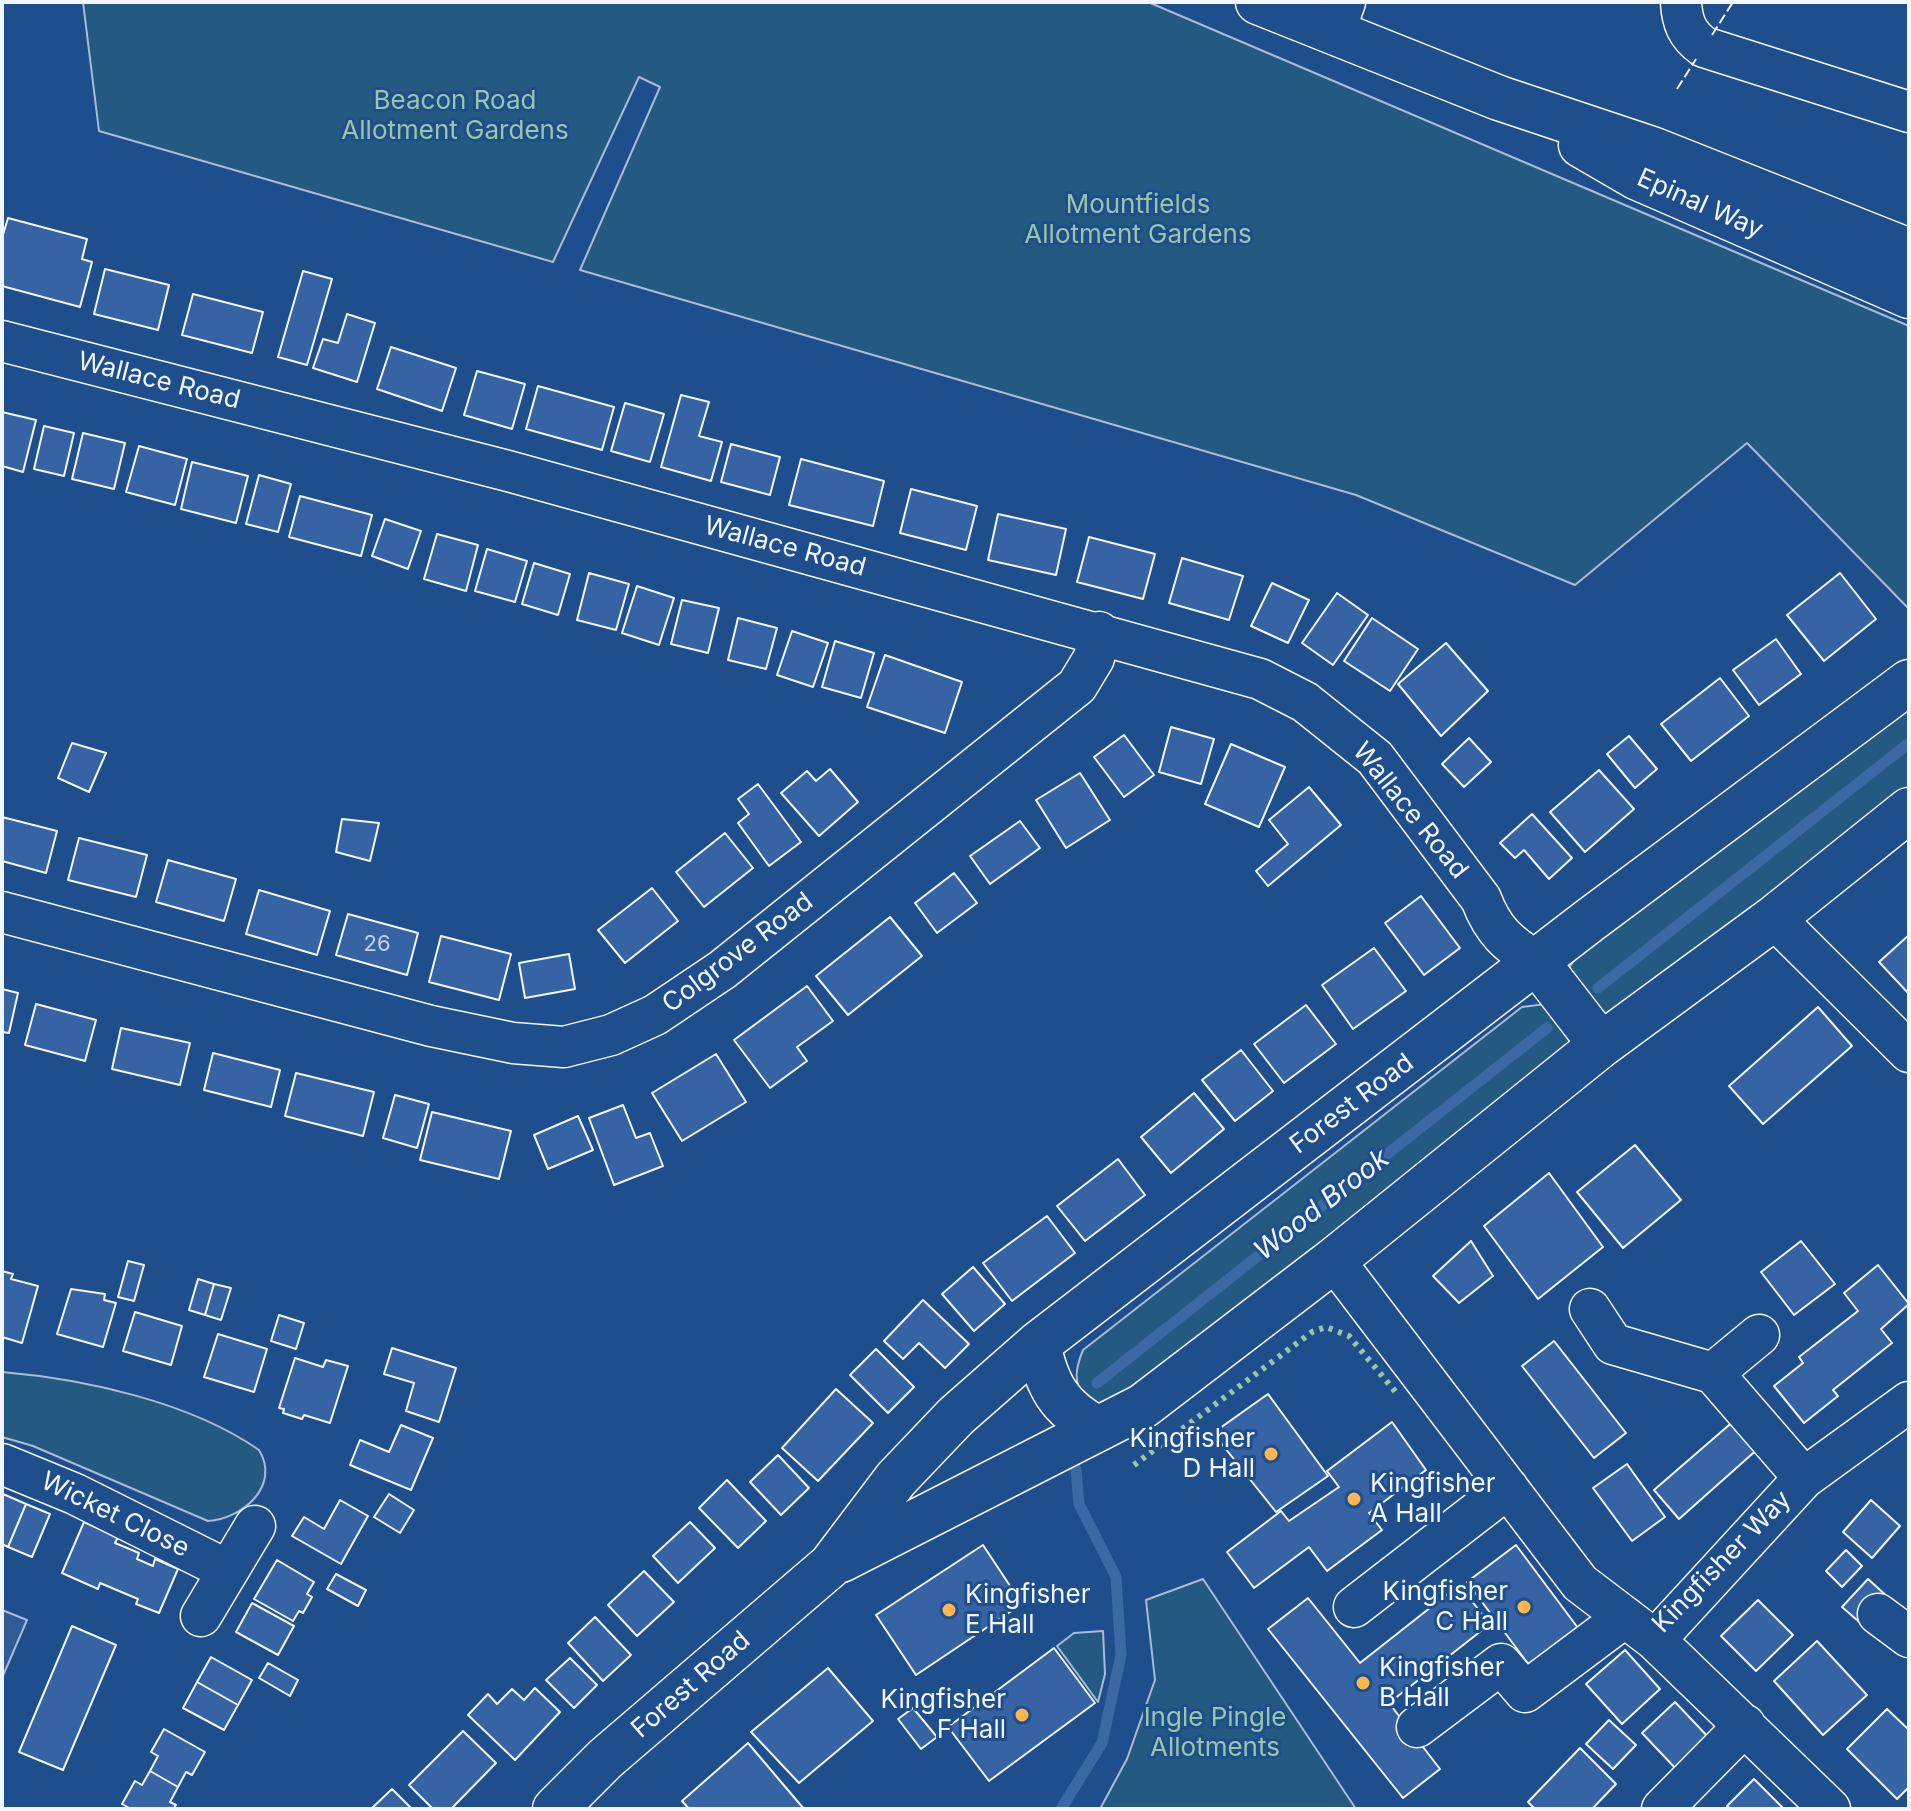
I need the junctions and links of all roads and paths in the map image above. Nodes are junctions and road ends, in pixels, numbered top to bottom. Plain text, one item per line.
1 (1258, 2) edge
2 (1681, 2) edge
3 (1340, 18) edge
4 (1499, 98) junction
5 (1909, 112) edge
6 (1909, 251) edge
7 (1909, 296) edge
8 (2, 341) edge
9 (1099, 632) junction
10 (1909, 682) edge
11 (1909, 810) edge
12 (2, 912) edge
13 (1774, 918) junction
14 (1537, 962) junction
15 (1601, 1045) junction
16 (1909, 1052) edge
17 (1334, 1260) junction
18 (1590, 1309) dead end
19 (1759, 1335) dead end
20 (1038, 1344) junction
21 (1713, 1373) junction
22 (1909, 1402) edge
23 (1096, 1428) junction
24 (2, 1464) edge
25 (1804, 1478) junction
26 (1508, 1488) junction
27 (255, 1526) dead end
28 (831, 1565) junction
29 (227, 1570) junction
30 (1354, 1607) dead end
31 (201, 1616) dead end
32 (1640, 1628) junction
33 (1745, 1725) junction
34 (1417, 1727) dead end
35 (555, 1809) edge
36 (1662, 1809) edge
37 (1830, 1809) edge

1 - 3 main road, Epinal Way
2 - 5 street
3 - 4 main road, Epinal Way
4 - 6 main road, Epinal Way
4 - 7 main road, Epinal Way
8 - 9 street, Wallace Road
9 - 12 street, Colgrove Road
9 - 14 street, Wallace Road
10 - 14 main road, Forest Road
11 - 13 main road, Forest Road
13 - 15 main road, Forest Road
13 - 16 street
14 - 15 main road
14 - 20 main road, Forest Road
15 - 17 main road, Forest Road
17 - 23 main road, Forest Road
17 - 26 street, Kingfisher Way
18 - 21 street
19 - 21 street
20 - 23 main road
20 - 28 main road, Forest Road
21 - 25 street, Kingfisher Way
22 - 25 street, Kingfisher Way
23 - 28 main road, Forest Road
24 - 29 street, Wicket Close
25 - 32 street, Kingfisher Way
26 - 30 street
26 - 32 street, Kingfisher Way
27 - 29 street
28 - 35 main road, Forest Road
29 - 31 street
32 - 33 street
32 - 34 street
33 - 36 street
33 - 37 street

